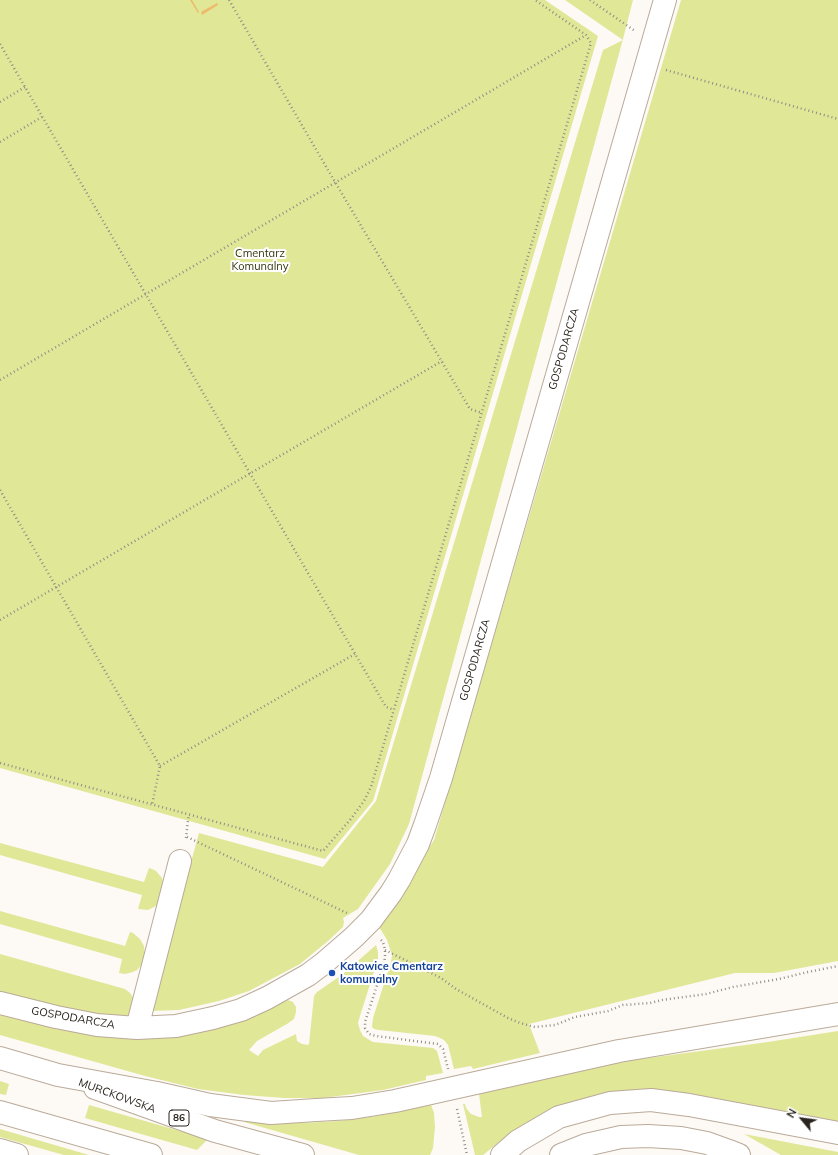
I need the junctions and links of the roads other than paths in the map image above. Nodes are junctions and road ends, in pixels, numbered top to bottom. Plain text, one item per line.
1 (665, 0) edge
2 (180, 861) road end
3 (0, 1003) edge
4 (838, 1014) edge
5 (137, 1028) junction
6 (0, 1058) edge
7 (58, 1075) junction
8 (0, 1112) edge
9 (838, 1132) edge
10 (0, 1150) edge
11 (17, 1155) edge
12 (151, 1155) edge
13 (303, 1155) edge
14 (502, 1155) edge
15 (561, 1155) edge
16 (739, 1155) edge

1 - 5 main road, GOSPODARCZA
2 - 5 main road
3 - 5 main road, GOSPODARCZA
4 - 7 main road
6 - 7 main road, MURCKOWSKA / 86
7 - 13 main road, MURCKOWSKA / 86
8 - 12 main road
9 - 14 main road
10 - 11 main road
15 - 16 main road

